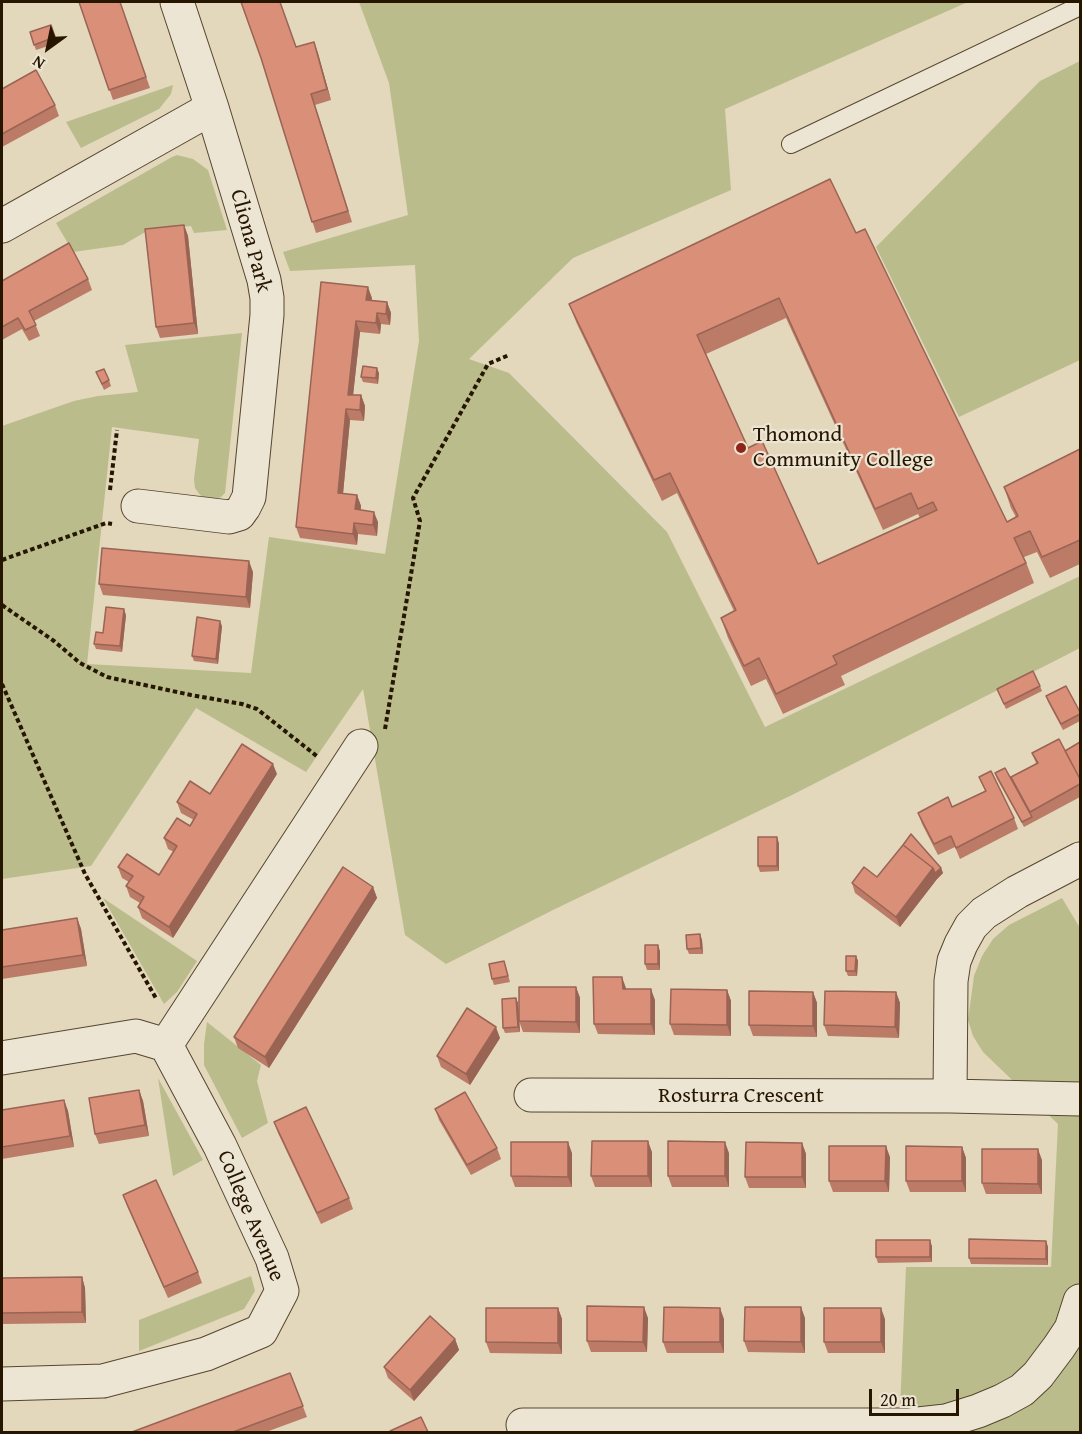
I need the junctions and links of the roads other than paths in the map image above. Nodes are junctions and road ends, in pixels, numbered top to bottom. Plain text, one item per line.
1 (177, 2) edge
2 (1080, 6) edge
3 (212, 108) junction
4 (791, 144) dead end
5 (2, 225) edge
6 (117, 511) road end
7 (371, 742) road end
8 (1080, 859) edge
9 (170, 1038) junction
10 (2, 1058) edge
11 (531, 1095) dead end
12 (950, 1096) junction
13 (1080, 1099) edge
14 (1080, 1301) edge
15 (2, 1384) edge
16 (523, 1425) dead end

1 - 3 street, Cliona Park
2 - 4 lane
3 - 5 street
3 - 6 street, Cliona Park
7 - 9 street
8 - 12 street
9 - 10 street
9 - 15 street, College Avenue
11 - 12 street, Rosturra Crescent
12 - 13 street, Rosturra Crescent
14 - 16 street

